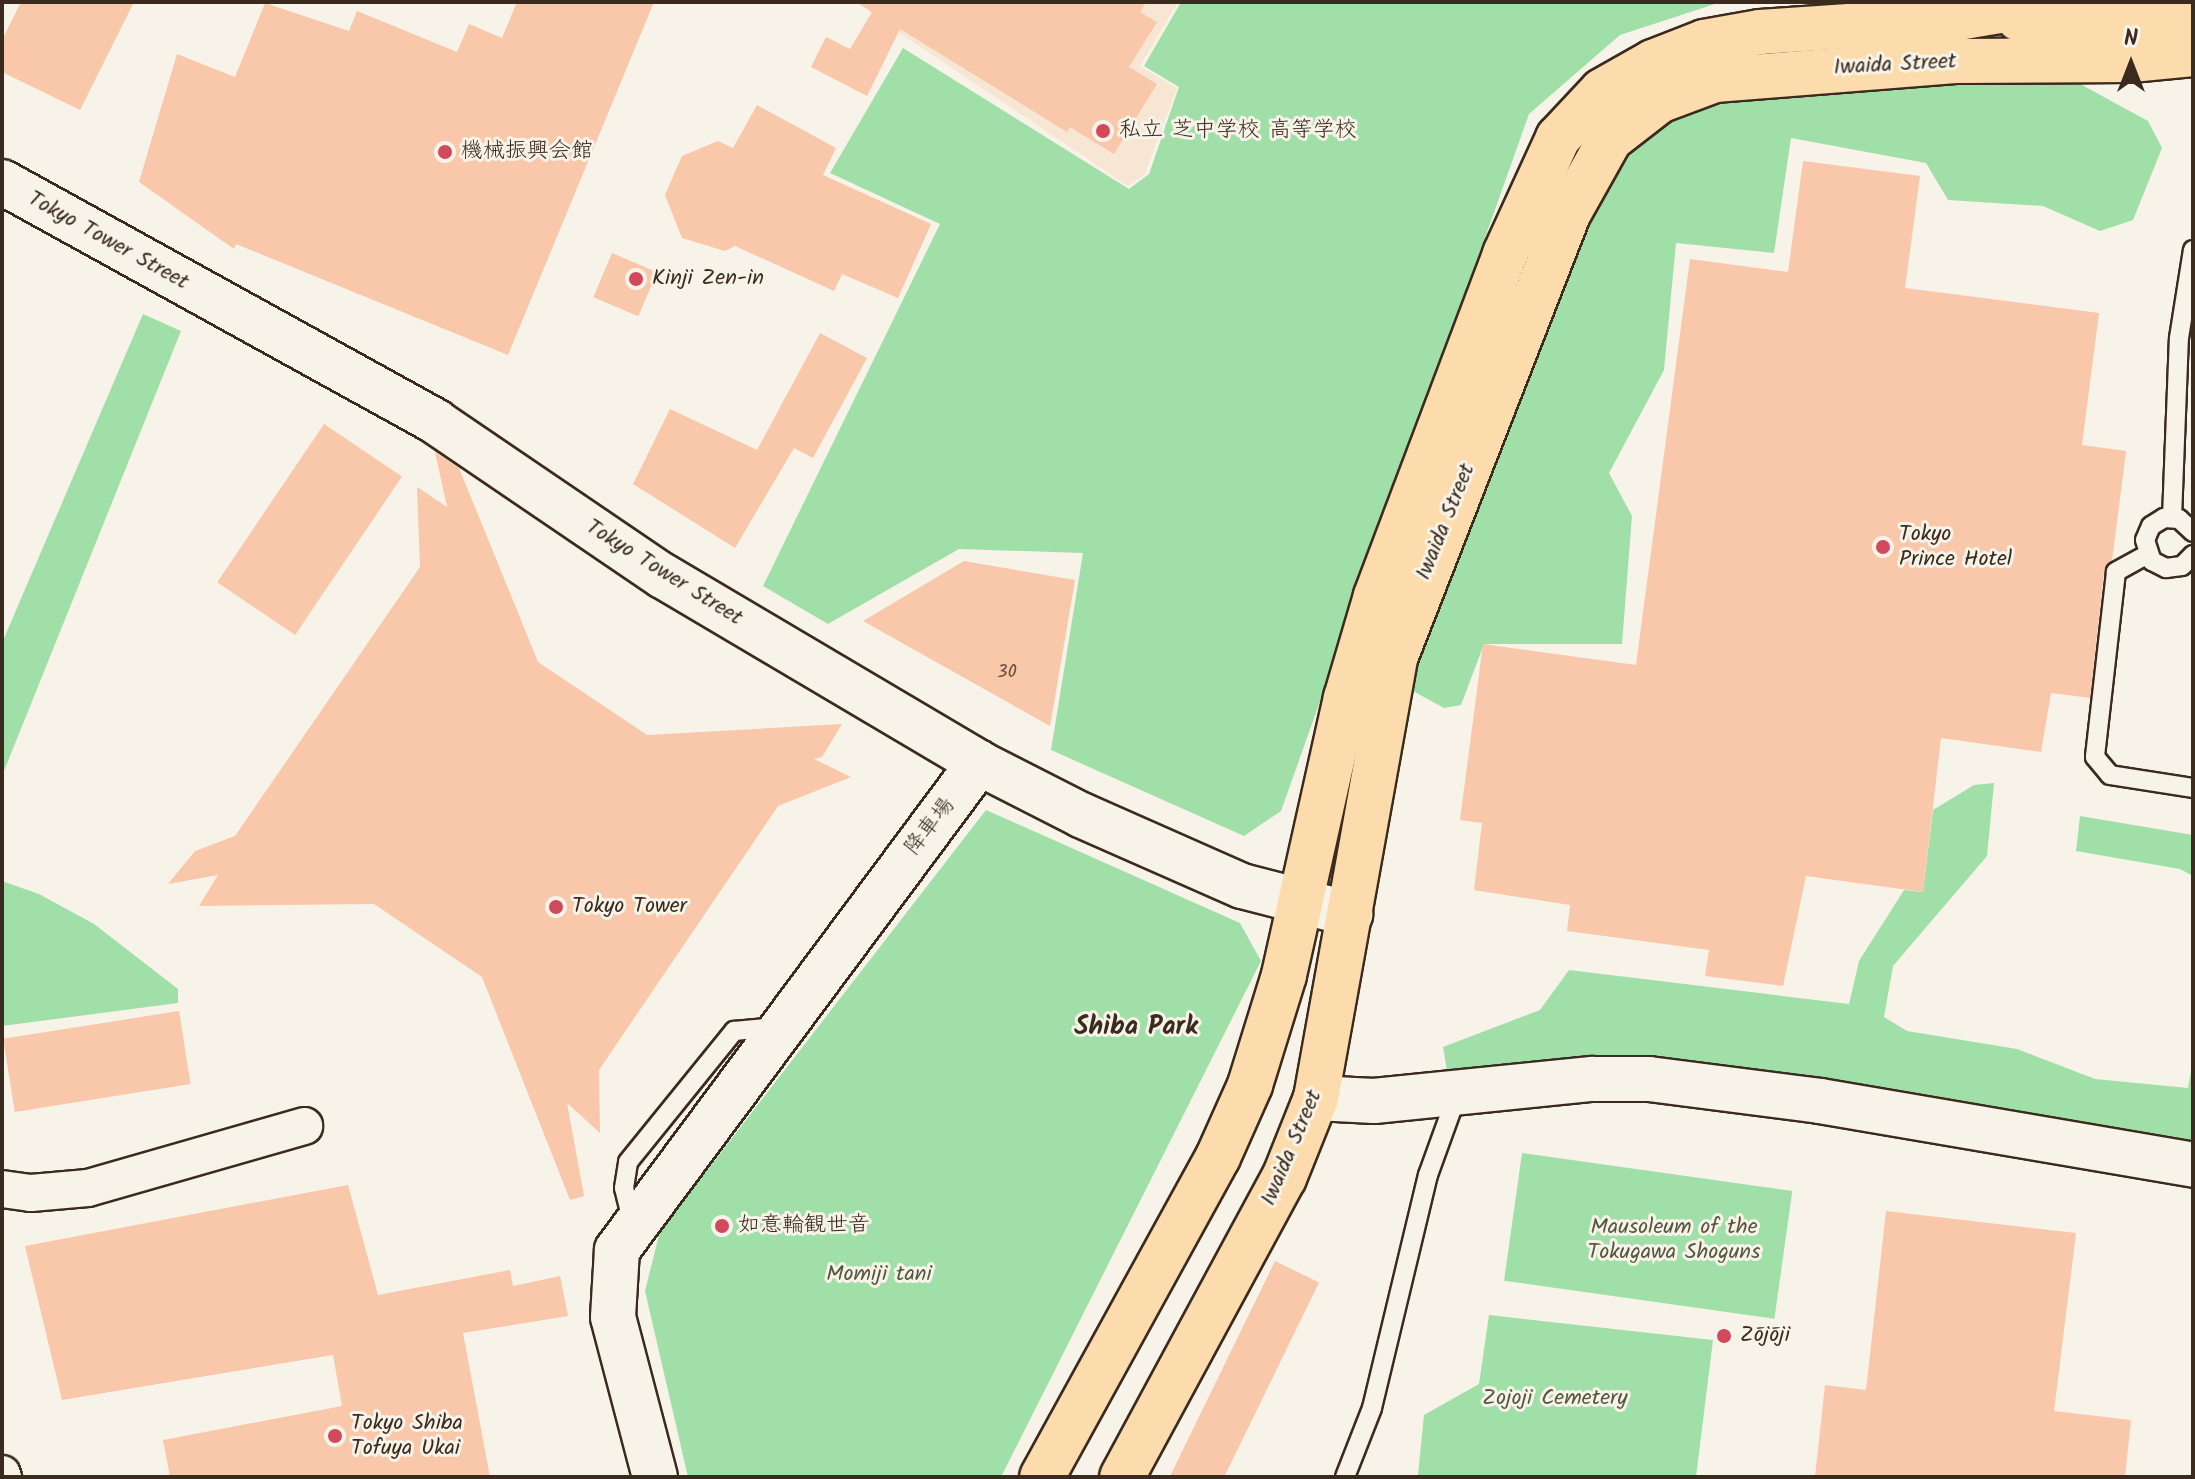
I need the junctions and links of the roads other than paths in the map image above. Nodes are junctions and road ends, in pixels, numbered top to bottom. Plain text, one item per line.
1 (2039, 3) edge
2 (1952, 19) junction
3 (2193, 21) edge
4 (2193, 54) edge
5 (2, 182) edge
6 (2193, 250) edge
7 (2189, 302) edge
8 (2172, 518) junction
9 (2193, 532) edge
10 (2148, 554) junction
11 (2193, 555) edge
12 (979, 763) junction
13 (2193, 788) edge
14 (1300, 901) junction
15 (1350, 914) junction
16 (1459, 1090) junction
17 (1316, 1098) junction
18 (304, 1126) dead end
19 (2193, 1165) edge
20 (2, 1189) edge
21 (655, 1477) edge
22 (1042, 1477) edge
23 (1122, 1477) edge
24 (1345, 1477) edge

1 - 2 main road, Iwaida Street
2 - 3 main road
2 - 14 main road, Iwaida Street
4 - 15 main road, Iwaida Street
5 - 12 street, Tokyo Tower Street
6 - 7 lane
7 - 8 lane
8 - 9 lane
8 - 10 lane
10 - 11 lane
10 - 13 lane
12 - 14 street, Tokyo Tower Street
12 - 21 street, 降車場
14 - 15 street, Tokyo Tower Street
14 - 22 main road, Iwaida Street
15 - 17 main road, Iwaida Street
16 - 17 street
16 - 19 street
16 - 24 lane
17 - 23 main road, Iwaida Street
18 - 20 street

